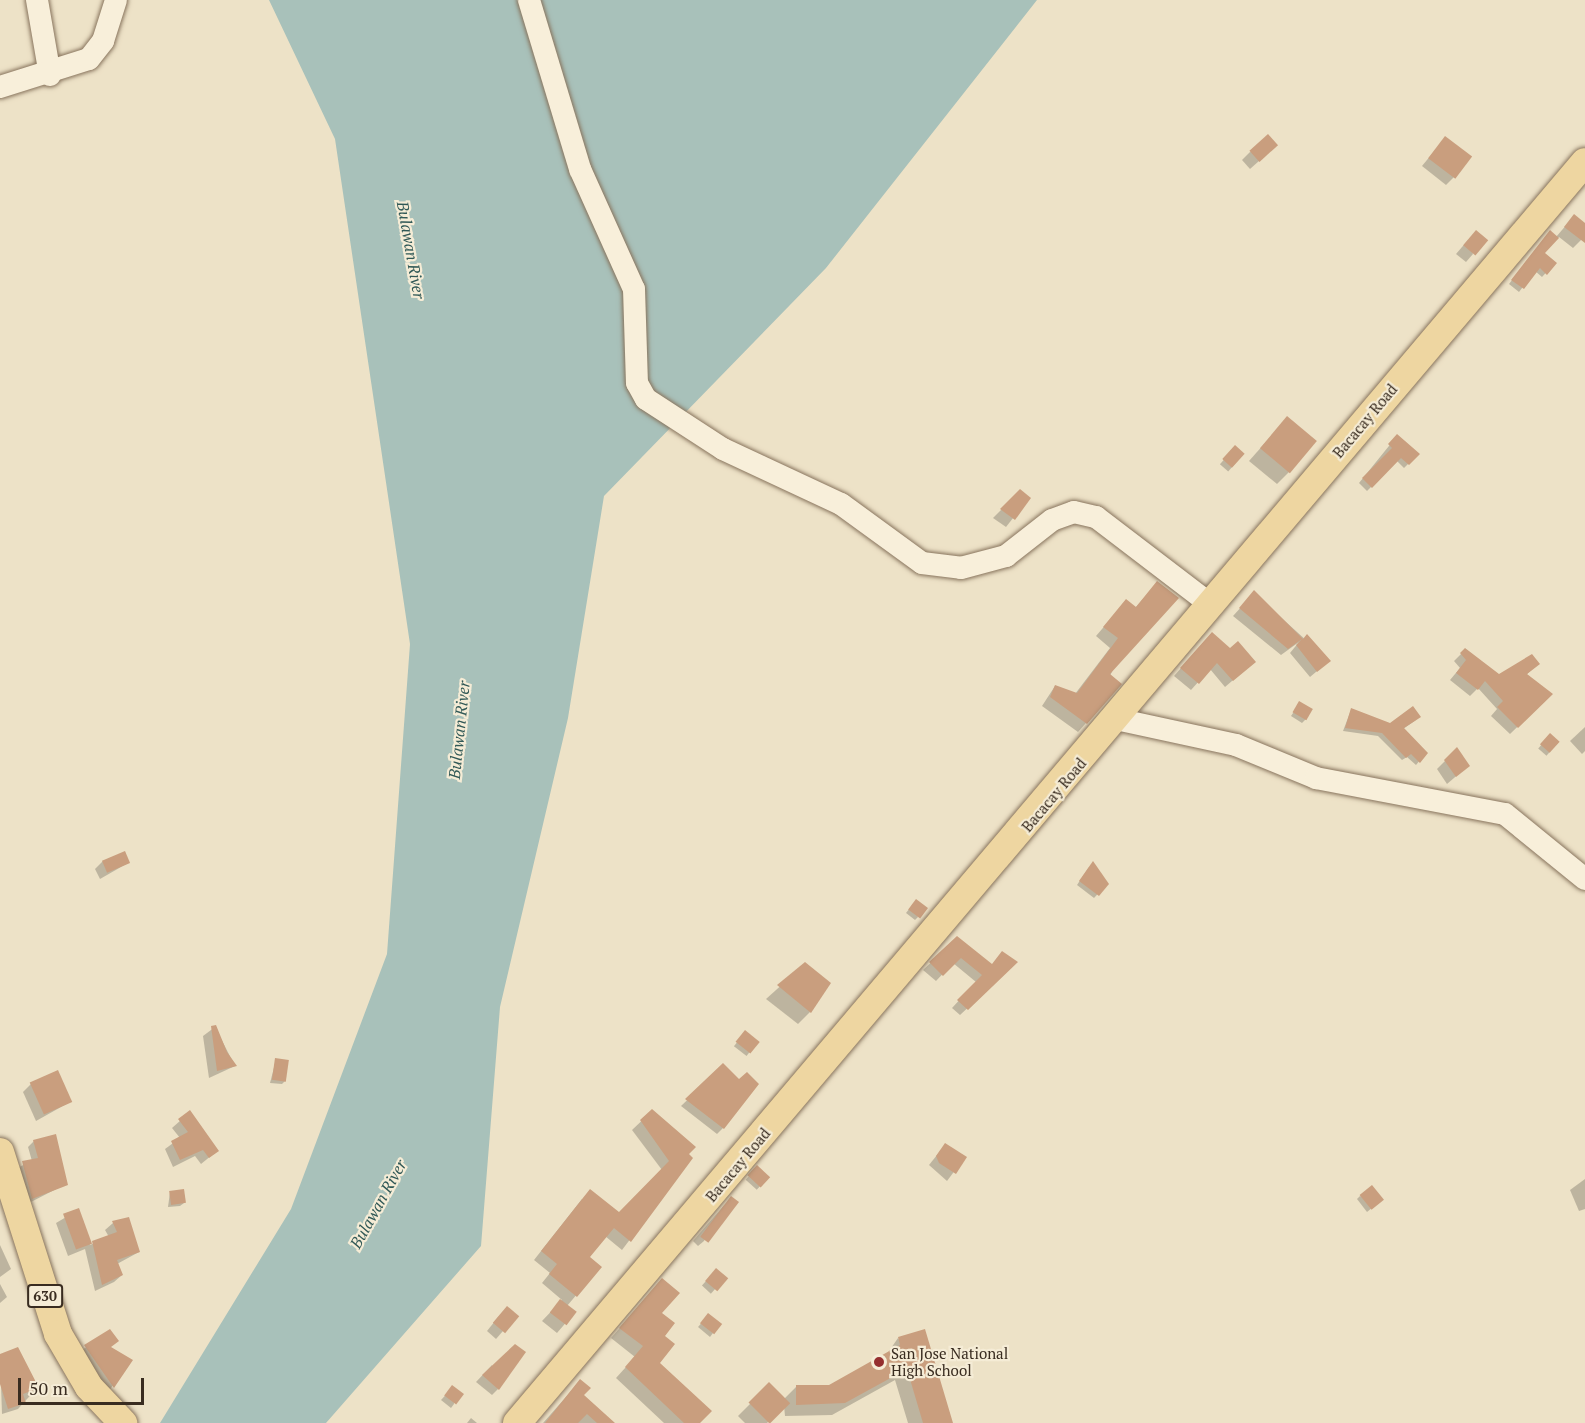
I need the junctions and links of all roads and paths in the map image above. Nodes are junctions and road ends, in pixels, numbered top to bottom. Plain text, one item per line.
1 (37, 0) edge
2 (116, 0) edge
3 (529, 0) edge
4 (50, 75) junction
5 (0, 87) edge
6 (1585, 162) edge
7 (1211, 605) junction
8 (1116, 719) junction
9 (1585, 879) edge
10 (0, 1152) edge
11 (123, 1423) edge
12 (517, 1423) edge

1 - 4 street
2 - 4 street
3 - 7 street
4 - 5 street
6 - 7 main road, Bacacay Road
7 - 8 main road, Bacacay Road
8 - 9 street
8 - 12 main road, Bacacay Road
10 - 11 main road, 630

